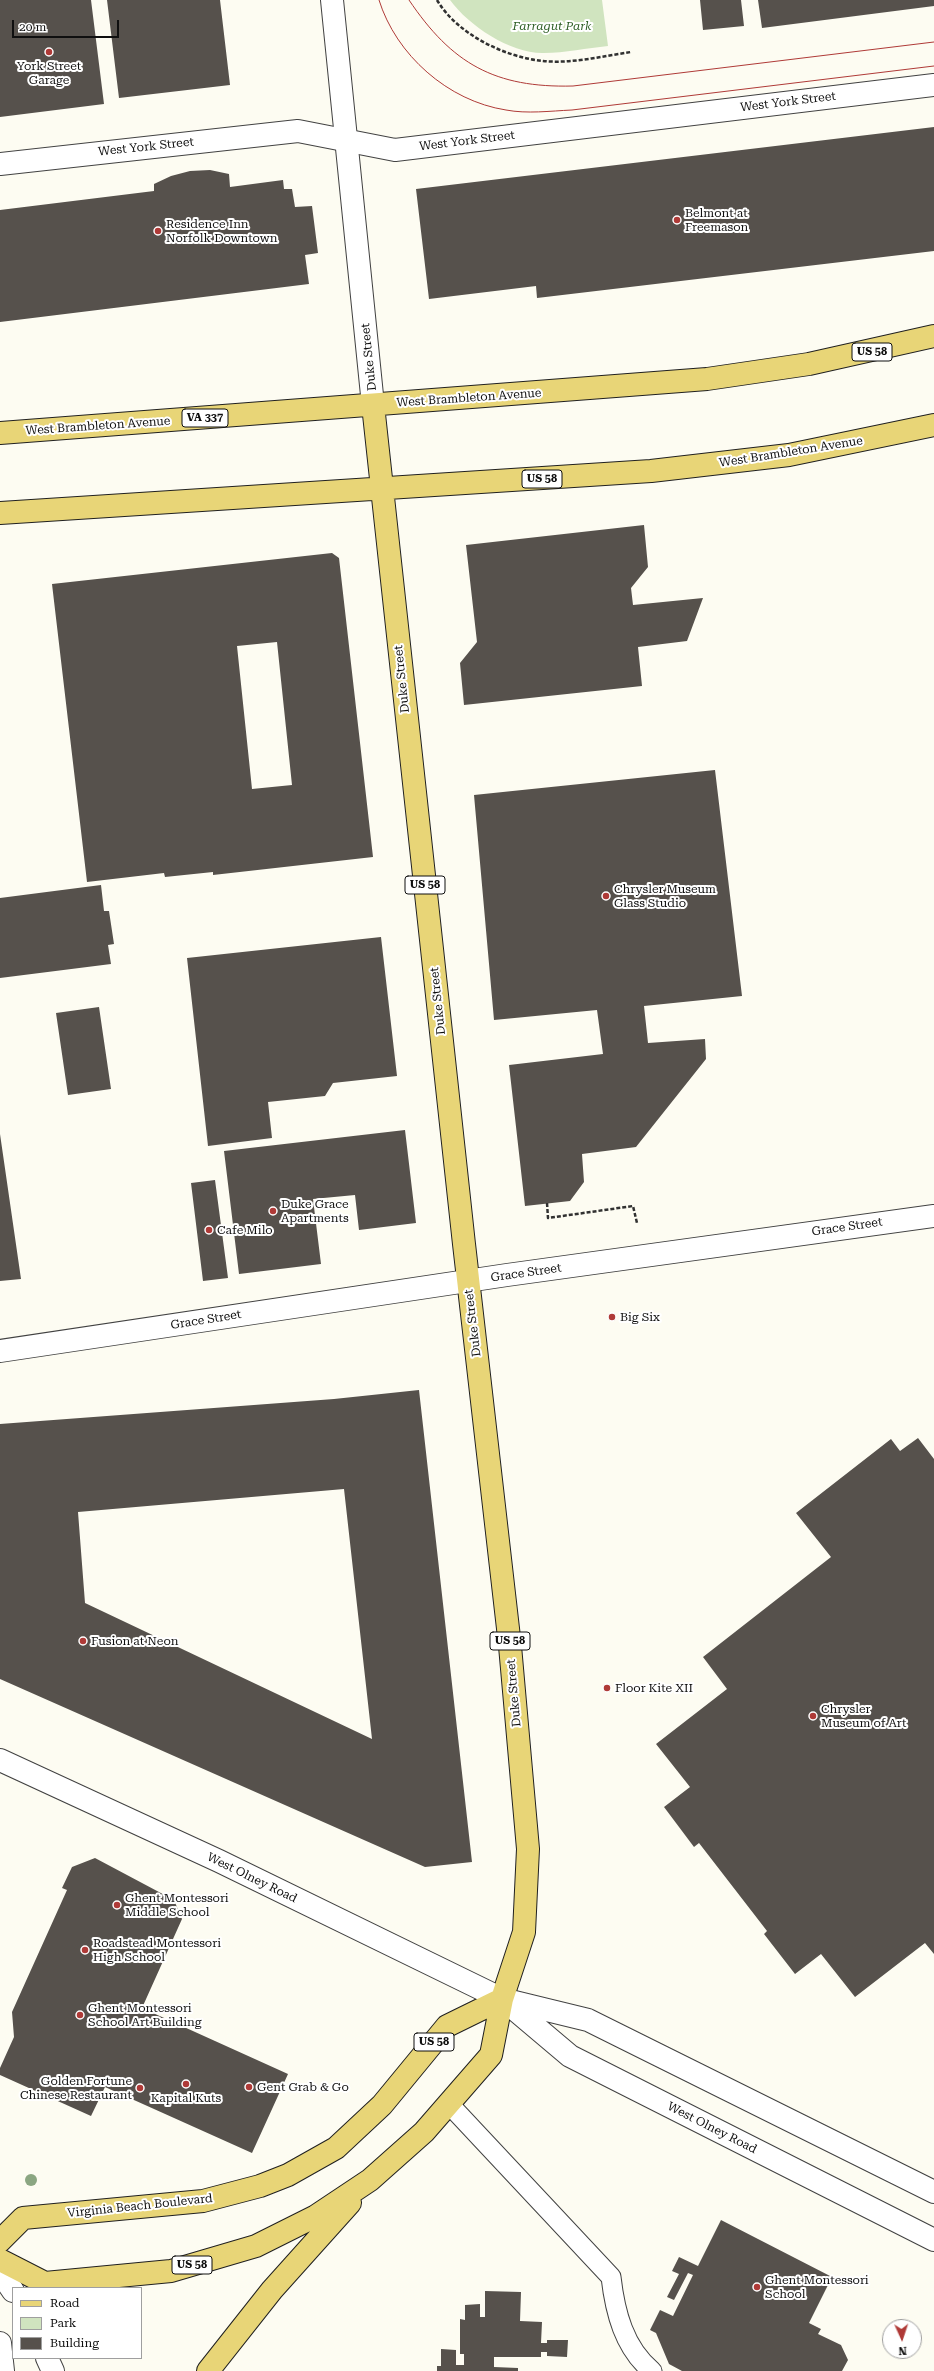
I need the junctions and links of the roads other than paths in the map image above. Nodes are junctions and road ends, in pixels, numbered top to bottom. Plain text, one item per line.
1 (332, 0) edge
2 (934, 85) edge
3 (346, 139) junction
4 (0, 164) edge
5 (934, 336) edge
6 (373, 405) junction
7 (934, 425) edge
8 (0, 434) edge
9 (382, 489) junction
10 (0, 513) edge
11 (934, 1216) edge
12 (468, 1282) junction
13 (0, 1351) edge
14 (0, 1760) edge
15 (502, 1999) junction
16 (448, 2104) junction
17 (370, 2180) junction
18 (934, 2192) edge
19 (934, 2240) edge
20 (0, 2241) edge
21 (0, 2260) edge
22 (0, 2272) edge
23 (12, 2290) edge
24 (0, 2343) edge
25 (47, 2359) edge
26 (3, 2371) edge
27 (53, 2371) edge
28 (208, 2371) edge
29 (652, 2371) edge

1 - 3 street, Duke Street
2 - 3 street, West York Street
3 - 4 street, West York Street
3 - 6 street, Duke Street
5 - 6 main road, West Brambleton Avenue / US 58
6 - 8 main road, West Brambleton Avenue / VA 337
6 - 9 main road, Duke Street / US 58
7 - 9 main road, West Brambleton Avenue / US 58
9 - 10 main road, West Brambleton Avenue
9 - 12 main road, Duke Street / US 58
11 - 12 street, Grace Street
12 - 13 street, Grace Street
12 - 15 main road, Duke Street / US 58
14 - 15 street, West Olney Road
15 - 16 main road, US 58
15 - 18 street, West Olney Road
15 - 19 street, West Olney Road
15 - 20 main road, Virginia Beach Boulevard / US 58
16 - 17 main road, US 58
16 - 29 lane
17 - 21 main road, US 58
17 - 28 main road
22 - 23 street
24 - 26 street
25 - 27 street

